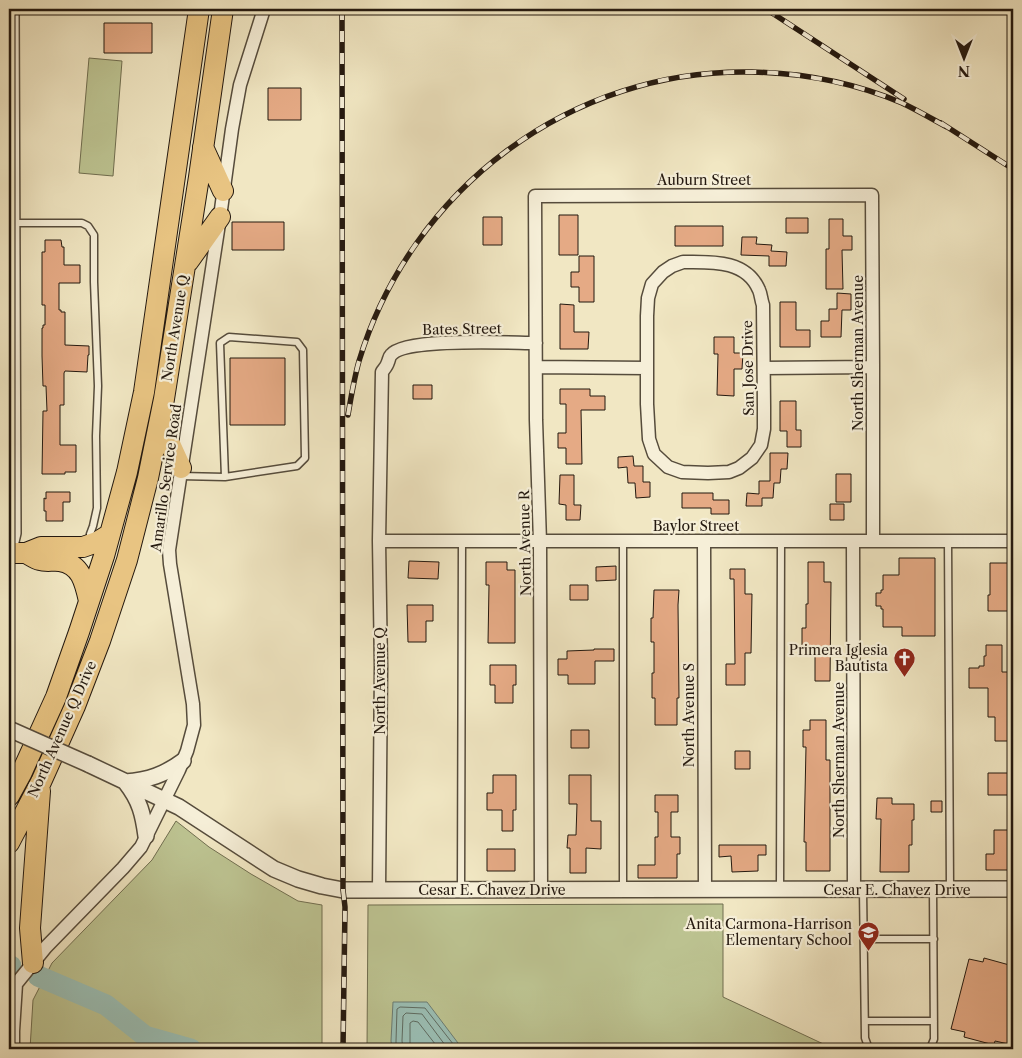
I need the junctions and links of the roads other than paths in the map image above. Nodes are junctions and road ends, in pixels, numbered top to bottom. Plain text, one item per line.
1 (11, 9) edge
2 (199, 9) edge
3 (222, 9) edge
4 (264, 9) edge
5 (203, 147) junction
6 (10, 172) edge
7 (223, 191) junction
8 (872, 194) joint
9 (535, 196) joint
10 (220, 217) junction
11 (12, 223) junction
12 (185, 266) junction
13 (536, 343) junction
14 (391, 355) joint
15 (536, 367) junction
16 (873, 367) junction
17 (647, 368) junction
18 (764, 368) junction
19 (10, 390) edge
20 (160, 422) junction
21 (181, 472) junction
22 (225, 477) junction
23 (90, 534) dead end
24 (110, 534) junction
25 (704, 541) junction
26 (782, 541) junction
27 (853, 541) junction
28 (873, 541) junction
29 (948, 541) junction
30 (1013, 541) edge
31 (379, 542) junction
32 (462, 542) junction
33 (540, 542) junction
34 (623, 542) junction
35 (14, 552) edge
36 (89, 601) junction
37 (100, 641) joint
38 (9, 729) edge
39 (183, 761) junction
40 (125, 782) junction
41 (9, 796) edge
42 (164, 800) junction
43 (34, 805) junction
44 (146, 836) junction
45 (9, 843) edge
46 (1013, 889) edge
47 (379, 890) junction
48 (461, 890) junction
49 (541, 890) junction
50 (623, 890) junction
51 (705, 890) junction
52 (780, 890) junction
53 (859, 890) junction
54 (933, 890) junction
55 (950, 890) junction
56 (1013, 908) edge
57 (934, 938) junction
58 (864, 939) junction
59 (33, 963) junction
60 (865, 1021) junction
61 (934, 1021) junction
62 (13, 1049) edge
63 (869, 1049) edge
64 (930, 1049) edge

1 - 6 street
2 - 24 main road, North Avenue Q
3 - 5 main road, North Avenue Q
4 - 7 street, Amarillo Service Road
5 - 7 main road
5 - 12 main road, North Avenue Q
6 - 11 street
7 - 10 street, Amarillo Service Road
8 - 9 street, Auburn Street
8 - 16 street, North Sherman Avenue
9 - 13 street, North Avenue R
10 - 12 main road
10 - 21 street, Amarillo Service Road
11 - 19 street
11 - 23 lane
12 - 20 main road, North Avenue Q
13 - 14 street, Bates Street
13 - 15 street, North Avenue R
14 - 31 street, North Avenue Q
15 - 17 street
15 - 33 street, North Avenue R
16 - 18 street
16 - 28 street, North Sherman Avenue
17 - 18 street, San Jose Drive
17 - 18 street, San Jose Drive
19 - 35 street
20 - 21 main road
20 - 37 main road, North Avenue Q
21 - 22 lane
21 - 39 street, Amarillo Service Road
22 - 22 lane
24 - 35 main road
24 - 36 main road, North Avenue Q
25 - 26 street, Baylor Street
25 - 34 street, Baylor Street
25 - 51 street, North Avenue S
26 - 27 street, Baylor Street
26 - 52 lane
27 - 28 street, Baylor Street
27 - 53 street, North Sherman Avenue
28 - 29 street, Baylor Street
29 - 30 street, Baylor Street
29 - 55 lane
31 - 32 street, Baylor Street
31 - 47 street, North Avenue Q
32 - 33 street, Baylor Street
32 - 48 lane
33 - 34 street, Baylor Street
33 - 49 street, North Avenue R
34 - 50 lane
35 - 36 main road
36 - 41 main road, North Avenue Q Drive
37 - 43 main road, North Avenue Q Drive
38 - 40 street, Cesar E. Chavez Drive, bridge
39 - 40 street
39 - 42 street, Amarillo Service Road
40 - 42 street, Cesar E. Chavez Drive
40 - 44 street
42 - 44 street, Amarillo Service Road
42 - 47 street, Cesar E. Chavez Drive
43 - 45 main road, North Avenue Q Drive
43 - 59 main road, North Avenue Q Drive
44 - 59 street, Amarillo Service Road
46 - 55 street, Cesar E. Chavez Drive
46 - 56 lane
47 - 48 street, Cesar E. Chavez Drive
48 - 49 street, Cesar E. Chavez Drive
49 - 50 street, Cesar E. Chavez Drive
50 - 51 street, Cesar E. Chavez Drive
51 - 52 street, Cesar E. Chavez Drive
52 - 53 street, Cesar E. Chavez Drive
53 - 54 street, Cesar E. Chavez Drive
53 - 58 lane
54 - 55 street, Cesar E. Chavez Drive
54 - 57 lane
57 - 58 lane
57 - 61 lane
58 - 60 lane
59 - 62 street, Amarillo Service Road
60 - 61 lane
60 - 63 lane
61 - 64 lane

